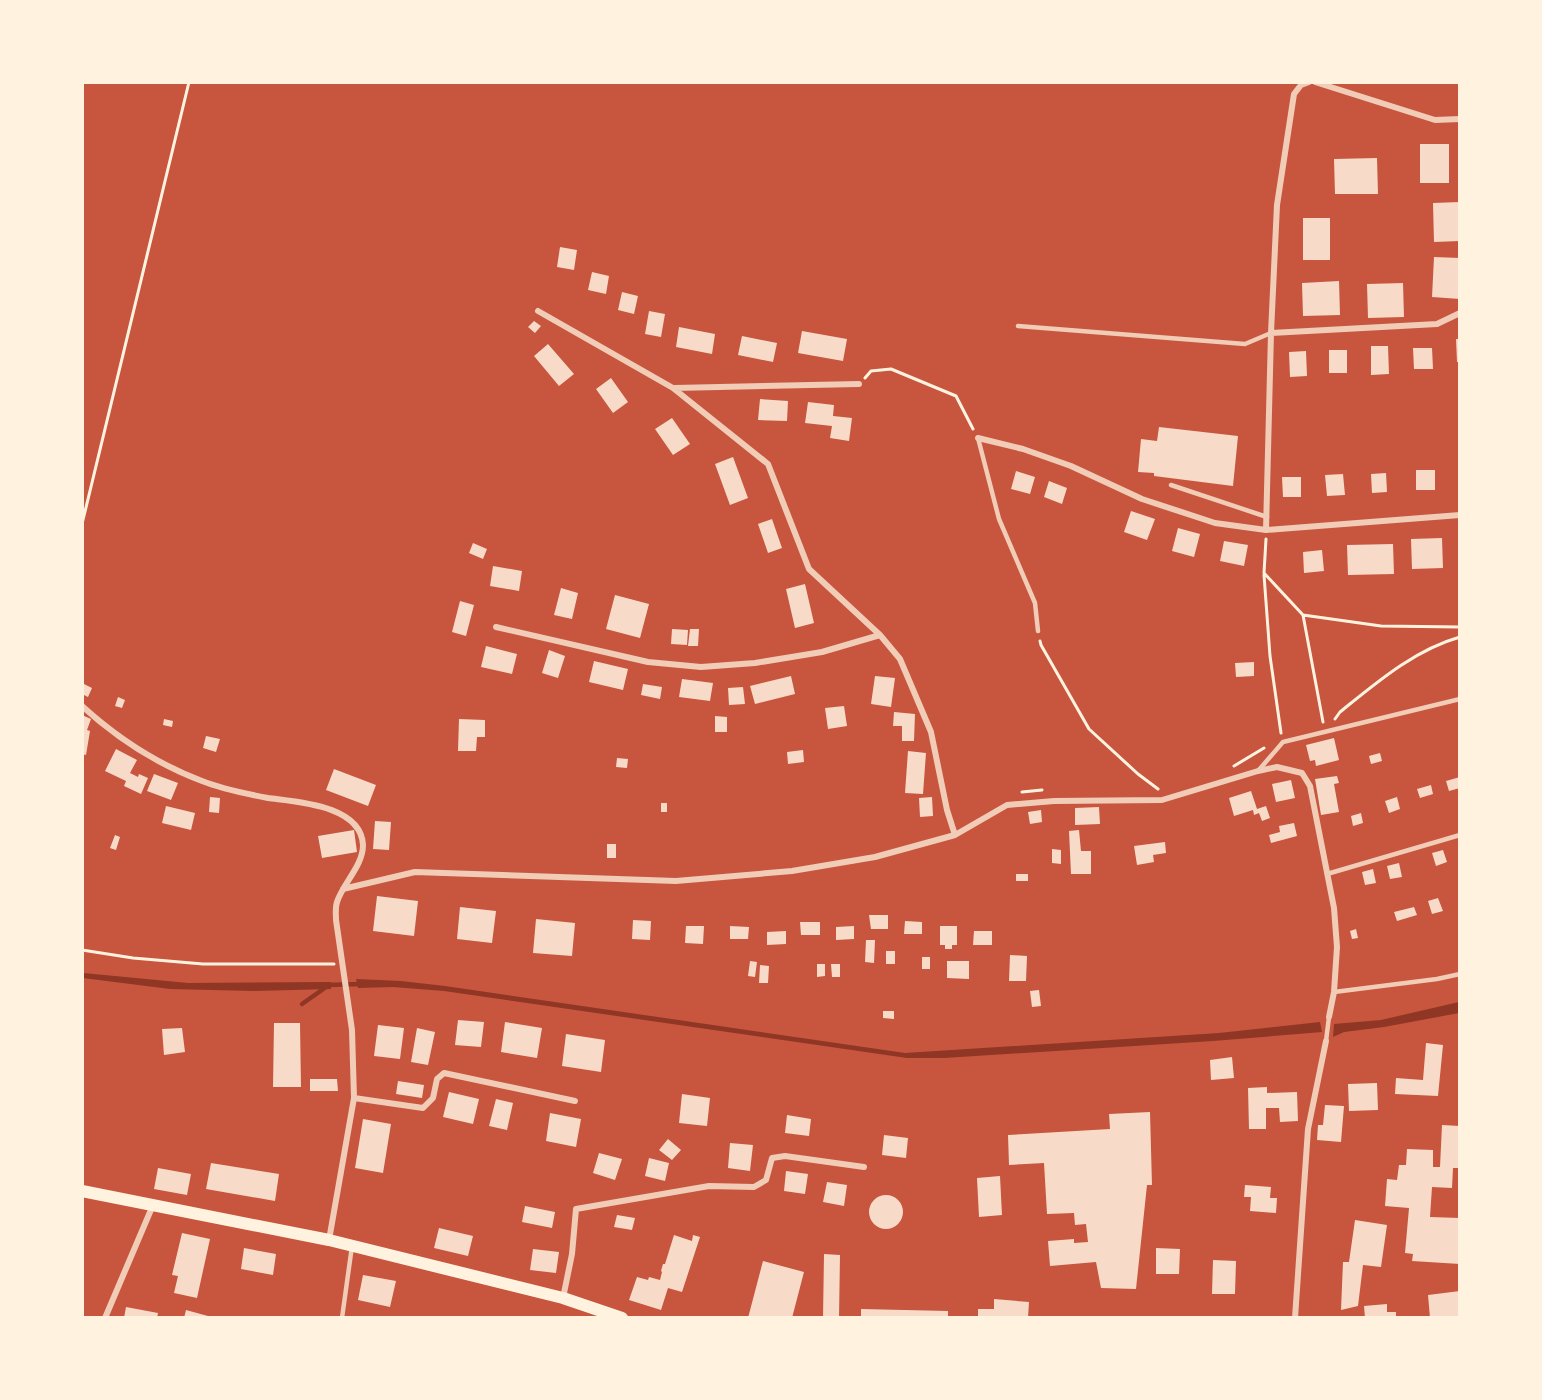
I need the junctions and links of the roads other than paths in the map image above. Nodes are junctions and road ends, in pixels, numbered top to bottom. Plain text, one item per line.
1 (1309, 82) edge
2 (1315, 82) edge
3 (1300, 84) edge
4 (1460, 119) edge
5 (538, 311) dead end
6 (1460, 312) edge
7 (1018, 326) dead end
8 (1271, 333) junction
9 (859, 384) road end
10 (673, 388) junction
11 (978, 438) joint
12 (1171, 485) dead end
13 (1460, 515) edge
14 (1267, 517) junction
15 (1266, 530) junction
16 (496, 627) dead end
17 (1038, 631) road end
18 (880, 635) junction
19 (1460, 699) edge
20 (82, 706) edge
21 (1258, 771) junction
22 (955, 835) junction
23 (1460, 835) edge
24 (1327, 874) junction
25 (343, 889) junction
26 (1460, 974) edge
27 (1334, 992) junction
28 (1329, 1017) joint
29 (1326, 1041) joint
30 (354, 1098) junction
31 (575, 1101) dead end
32 (864, 1167) dead end
33 (82, 1191) edge
34 (153, 1205) junction
35 (328, 1240) junction
36 (352, 1246) junction
37 (562, 1298) junction
38 (105, 1317) edge
39 (342, 1317) edge
40 (622, 1317) edge
41 (1295, 1317) edge

1 - 3 street
2 - 4 street
3 - 8 street
5 - 10 street
6 - 8 street
7 - 8 lane
8 - 14 street
9 - 10 street
10 - 18 street
11 - 15 street
11 - 17 lane
12 - 14 lane
13 - 15 street
14 - 15 street
16 - 18 street
18 - 22 street
19 - 21 lane
20 - 25 street
21 - 22 street
21 - 24 street
22 - 25 street
23 - 24 lane
24 - 27 street
25 - 30 street
26 - 27 lane
27 - 28 street
28 - 29 lane
29 - 41 street
30 - 31 street
30 - 35 street
32 - 37 street
33 - 34 main road
34 - 35 main road
34 - 38 street
35 - 36 main road
36 - 37 main road
36 - 39 lane
37 - 40 main road

